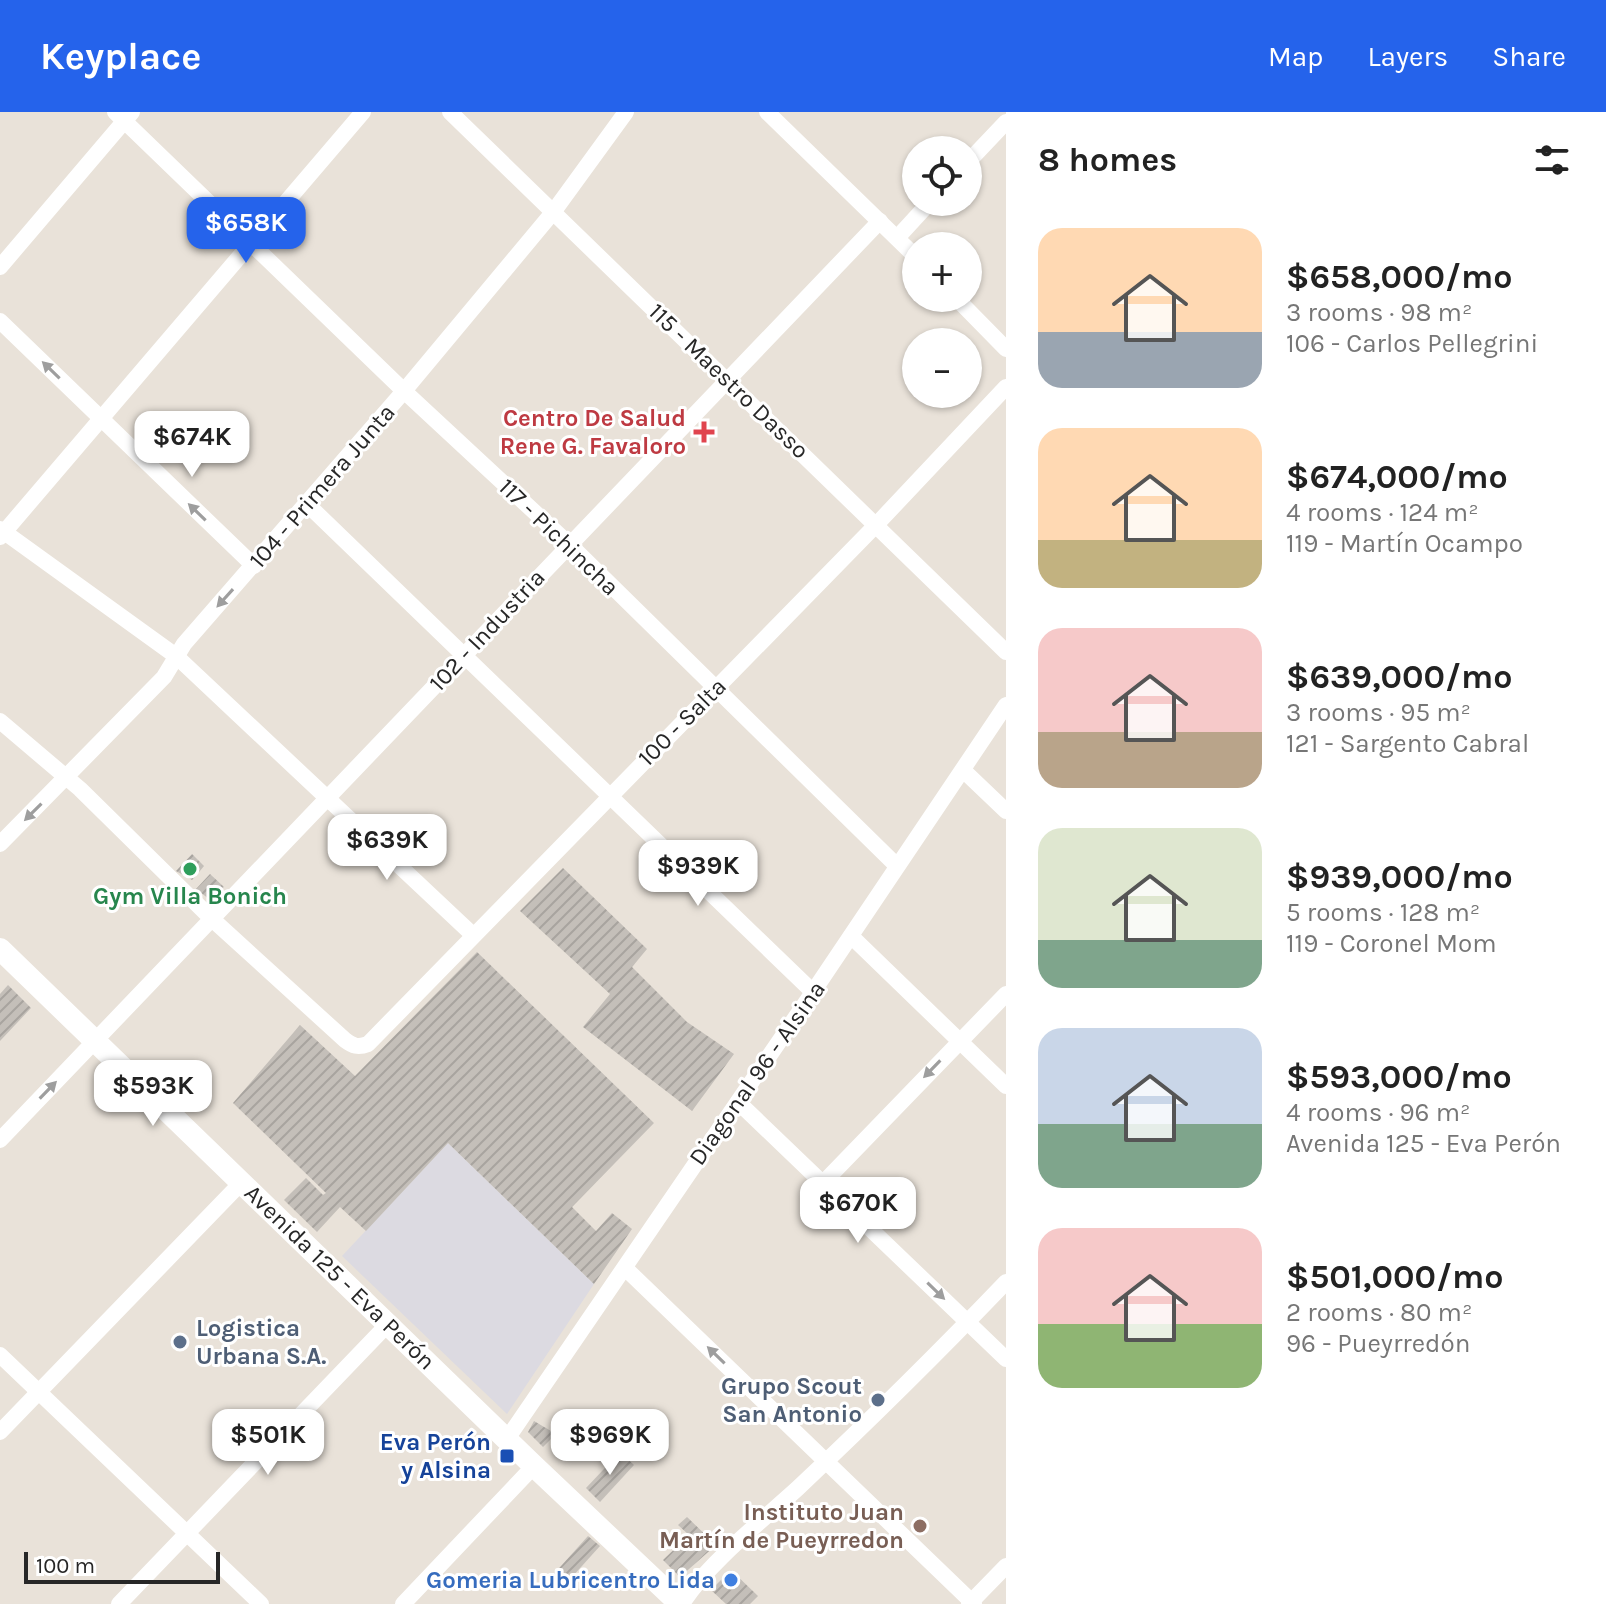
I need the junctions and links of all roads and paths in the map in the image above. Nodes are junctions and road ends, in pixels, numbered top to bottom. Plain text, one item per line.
1 (363, 112) edge
2 (450, 112) edge
3 (626, 112) edge
4 (767, 112) edge
5 (124, 115) edge
6 (1006, 122) edge
7 (982, 147) edge
8 (554, 211) junction
9 (917, 216) edge
10 (880, 221) junction
11 (897, 238) junction
12 (252, 243) junction
13 (902, 243) edge
14 (0, 267) edge
15 (970, 312) edge
16 (0, 321) edge
17 (1006, 349) edge
18 (728, 381) junction
19 (1006, 387) edge
20 (404, 391) junction
21 (102, 420) junction
22 (307, 504) junction
23 (876, 525) junction
24 (1, 533) edge
25 (569, 544) junction
26 (254, 566) junction
27 (1006, 652) edge
28 (465, 654) junction
29 (176, 656) junction
30 (716, 688) junction
31 (1006, 705) edge
32 (0, 721) edge
33 (963, 770) junction
34 (66, 777) junction
35 (610, 795) junction
36 (328, 799) junction
37 (1006, 811) edge
38 (0, 844) edge
39 (897, 866) junction
40 (212, 919) junction
41 (473, 935) junction
42 (851, 936) junction
43 (0, 949) edge
44 (813, 992) junction
45 (1006, 994) edge
46 (97, 1041) junction
47 (959, 1041) junction
48 (1006, 1086) edge
49 (738, 1102) junction
50 (0, 1140) edge
51 (242, 1182) junction
52 (823, 1183) junction
53 (625, 1268) junction
54 (1006, 1282) edge
55 (968, 1322) junction
56 (389, 1323) junction
57 (0, 1355) edge
58 (1006, 1359) edge
59 (39, 1391) junction
60 (0, 1432) edge
61 (507, 1439) junction
62 (827, 1461) junction
63 (534, 1466) junction
64 (187, 1533) junction
65 (1006, 1566) edge
66 (971, 1603) edge
67 (119, 1604) edge
68 (261, 1604) edge
69 (403, 1604) edge
70 (681, 1604) edge

1 - 12 street
2 - 8 street, 115 - Maestro Dasso
3 - 8 street, 104 - Primera Junta
4 - 10 street
5 - 12 street, 117 - Pichincha
5 - 14 street
6 - 7 street
8 - 18 street, 115 - Maestro Dasso
8 - 20 street, 104 - Primera Junta
9 - 11 street
10 - 11 street
10 - 18 street, 102 - Industria
11 - 13 street
12 - 20 street, 117 - Pichincha
12 - 21 street
15 - 17 street
21 -> 16 street
18 - 23 street, 115 - Maestro Dasso
18 - 25 street, 102 - Industria
19 - 23 street, 100 - Salta
20 - 22 street, 104 - Primera Junta
20 - 25 street, 117 - Pichincha
21 - 24 street
26 -> 21 street
22 - 26 street, 104 - Primera Junta
22 - 28 street
23 - 27 street, 115 - Maestro Dasso
23 - 30 street, 100 - Salta
24 - 29 street
25 - 28 street, 102 - Industria
25 - 30 street, 117 - Pichincha
26 -> 29 street, 104 - Primera Junta
28 - 35 street
28 - 36 street, 102 - Industria
29 - 34 street, 104 - Primera Junta
29 - 36 street
30 - 35 street, 100 - Salta
30 - 39 street, 117 - Pichincha
31 - 33 street, Diagonal 96 - Alsina
32 - 34 street
33 - 37 street
33 - 39 street, Diagonal 96 - Alsina
34 -> 38 street, 104 - Primera Junta
34 - 40 street
35 - 41 street, 100 - Salta
35 - 44 street
36 - 40 street, 102 - Industria
36 - 41 street
39 - 42 street, Diagonal 96 - Alsina
40 - 41 street, 100 - Salta
40 - 46 street, 102 - Industria
42 - 44 street, Diagonal 96 - Alsina
42 - 47 street
43 - 46 main road, Avenida 125 - Eva Perón
44 - 49 street, Diagonal 96 - Alsina
45 - 47 street
50 -> 46 street, 102 - Industria
46 - 51 main road, Avenida 125 - Eva Perón
47 - 48 street
47 -> 52 street
49 - 52 street
49 - 53 street, Diagonal 96 - Alsina
51 - 56 main road, Avenida 125 - Eva Perón
51 - 59 street
52 -> 55 street
53 - 61 street, Diagonal 96 - Alsina
62 -> 53 street
54 - 55 street
55 - 58 street
55 - 62 street
56 - 61 main road, Avenida 125 - Eva Perón
56 - 64 street
57 - 59 street
59 - 60 street
59 - 64 street
61 - 63 main road, Avenida 125 - Eva Perón
62 - 66 street
62 - 70 street
63 - 69 street
63 - 70 main road, Avenida 125 - Eva Perón
64 - 67 street
64 - 68 street
65 - 66 street

